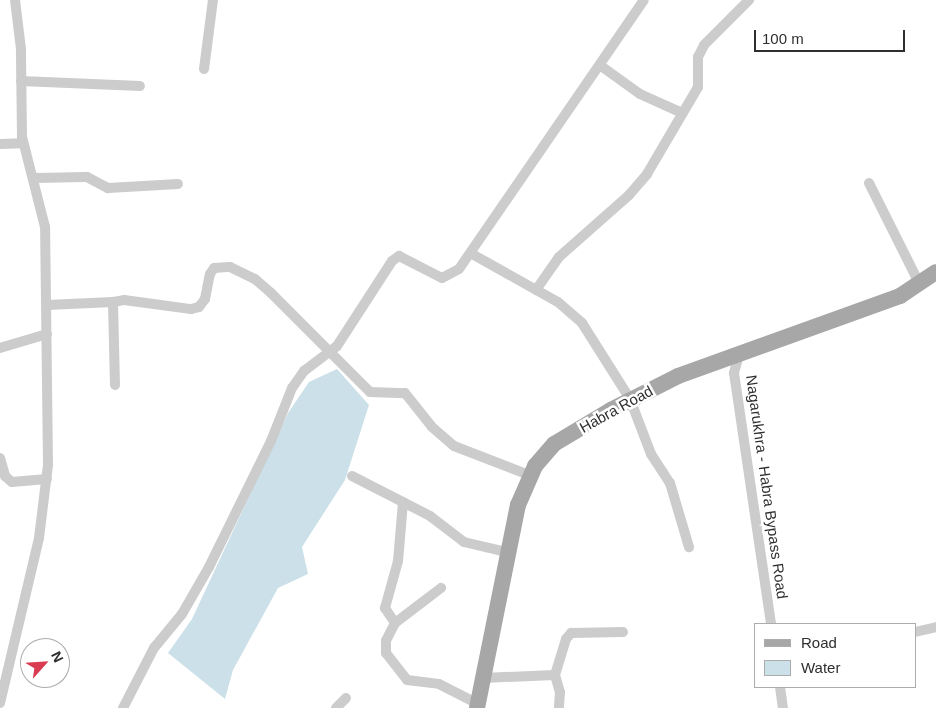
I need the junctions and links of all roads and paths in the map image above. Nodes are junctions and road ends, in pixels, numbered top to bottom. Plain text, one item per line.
1 (15, 0) edge
2 (213, 0) edge
3 (644, 0) edge
4 (749, 0) edge
5 (601, 66) junction
6 (204, 69) dead end
7 (21, 82) junction
8 (140, 86) dead end
9 (682, 113) junction
10 (23, 143) junction
11 (0, 144) edge
12 (34, 178) junction
13 (869, 183) dead end
14 (178, 184) dead end
15 (472, 254) junction
16 (936, 272) edge
17 (919, 283) junction
18 (536, 290) junction
19 (113, 302) junction
20 (47, 305) junction
21 (47, 334) junction
22 (0, 348) edge
23 (329, 352) junction
24 (732, 358) junction
25 (734, 373) junction
26 (115, 385) dead end
27 (630, 400) junction
28 (0, 458) edge
29 (530, 475) junction
30 (352, 476) dead end
31 (47, 479) junction
32 (403, 502) junction
33 (689, 547) dead end
34 (506, 552) junction
35 (441, 588) dead end
36 (395, 623) junction
37 (771, 623) edge
38 (936, 626) edge
39 (623, 632) dead end
40 (916, 632) edge
41 (555, 675) junction
42 (483, 678) junction
43 (780, 688) edge
44 (346, 698) dead end
45 (0, 703) edge
46 (478, 706) edge
47 (123, 708) edge
48 (336, 708) edge
49 (559, 708) edge
50 (783, 708) edge

1 - 7 street
2 - 6 street
3 - 5 street
4 - 9 street
5 - 9 street
5 - 15 street
7 - 8 street
7 - 10 street
9 - 18 street
10 - 11 street
10 - 12 street
12 - 14 street
12 - 20 street
13 - 17 street
15 - 18 street
15 - 23 street
16 - 17 main road, Habra Road
17 - 24 main road, Habra Road
18 - 27 street
19 - 20 street
19 - 23 street
19 - 26 street
20 - 21 street
21 - 22 street
21 - 31 street
23 - 29 street
23 - 47 street
24 - 25 street
24 - 25 street, Nagarukhra - Habra Bypass Road
24 - 27 main road, Habra Road
25 - 37 street, Nagarukhra - Habra Bypass Road
27 - 29 main road, Habra Road
27 - 33 street
28 - 31 street
29 - 34 main road, Habra Road
30 - 32 street
31 - 45 street
32 - 34 street
32 - 36 street
34 - 42 main road, Habra Road
35 - 36 street
36 - 46 street
38 - 40 street
39 - 41 street
41 - 42 street
41 - 49 street
42 - 46 main road, Habra Road
43 - 50 street
44 - 48 street

